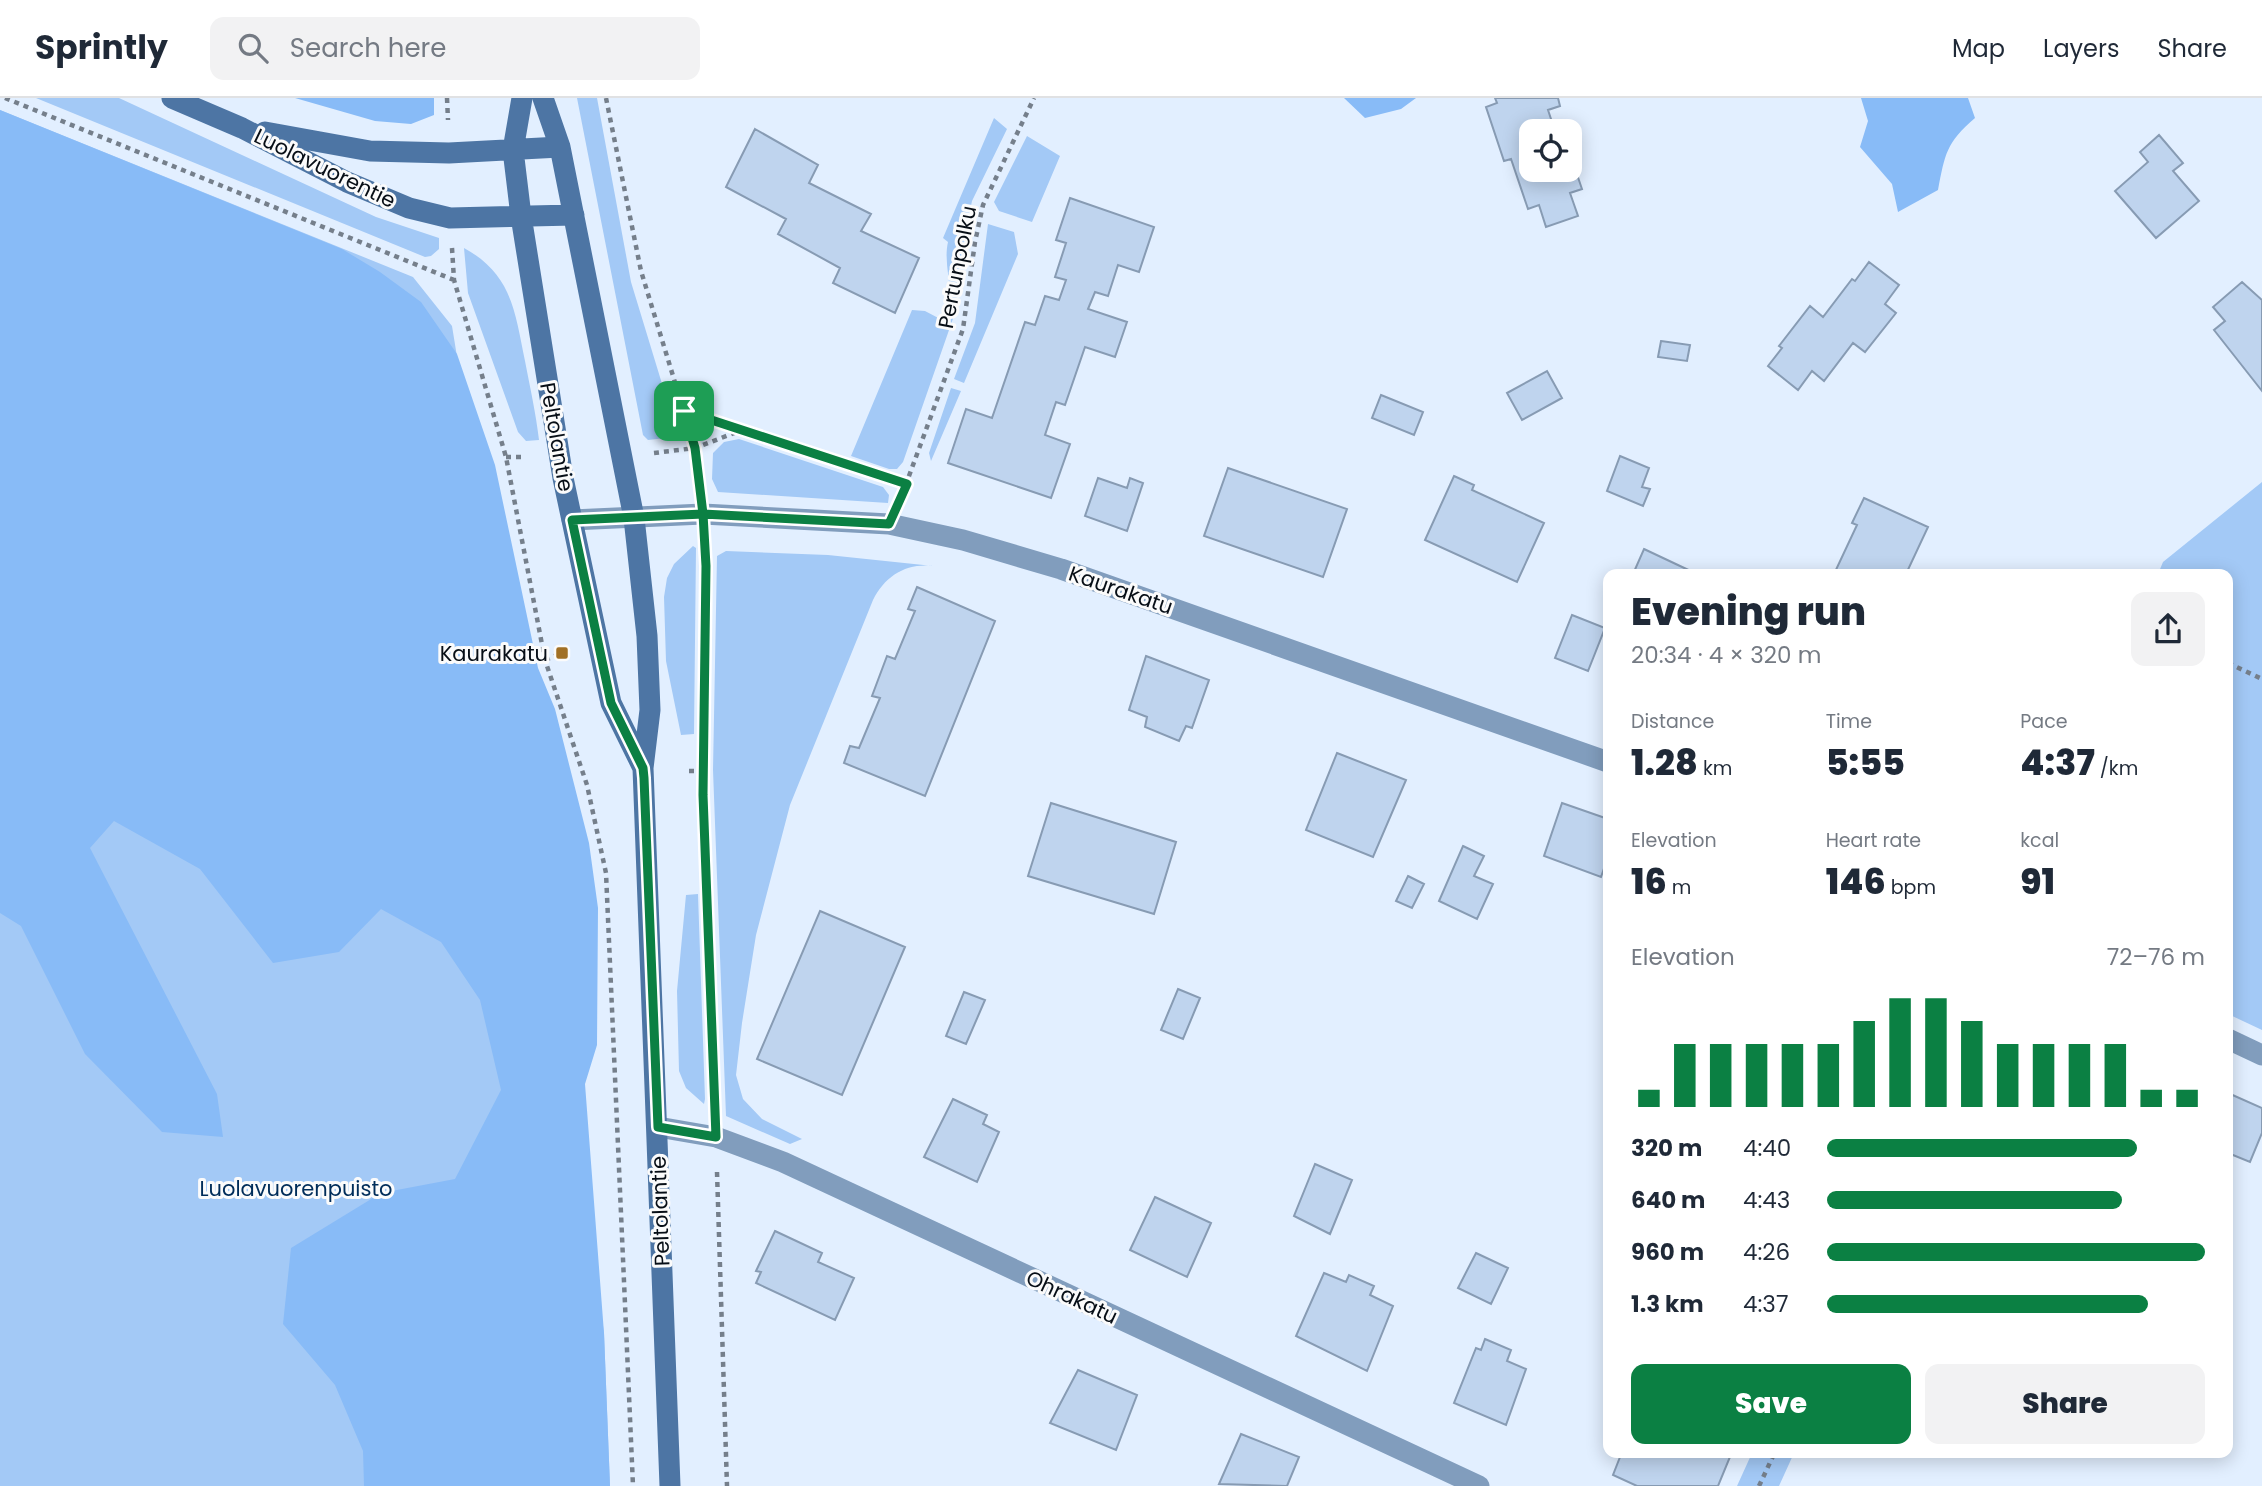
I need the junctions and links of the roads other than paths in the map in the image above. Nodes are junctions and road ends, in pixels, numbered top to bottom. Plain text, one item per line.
1 (173, 98) edge
2 (522, 98) edge
3 (542, 98) edge
4 (242, 128) junction
5 (560, 147) junction
6 (513, 150) junction
7 (575, 215) junction
8 (521, 216) junction
9 (634, 517) junction
10 (572, 520) junction
11 (1603, 760) edge
12 (643, 768) junction
13 (2233, 1041) edge
14 (2262, 1055) edge
15 (658, 1127) junction
16 (670, 1486) edge
17 (1479, 1486) edge

1 - 4 street, Luolavuorentie
2 - 6 street, Peltolantie
3 - 5 street, Peltolantie
4 - 6 street, Luolavuorentie
4 - 8 street, Luolavuorentie
5 - 6 street, Luolavuorentie
5 - 7 street, Peltolantie
6 - 8 street, Peltolantie
7 - 8 street, Luolavuorentie
7 - 9 street, Peltolantie
8 - 10 street, Peltolantie
9 - 10 street, Kaurakatu
9 - 11 street, Kaurakatu
9 - 12 street, Peltolantie
10 - 12 street, Peltolantie
12 - 15 street, Peltolantie
13 - 14 street
15 - 16 street, Peltolantie
15 - 17 street, Ohrakatu

